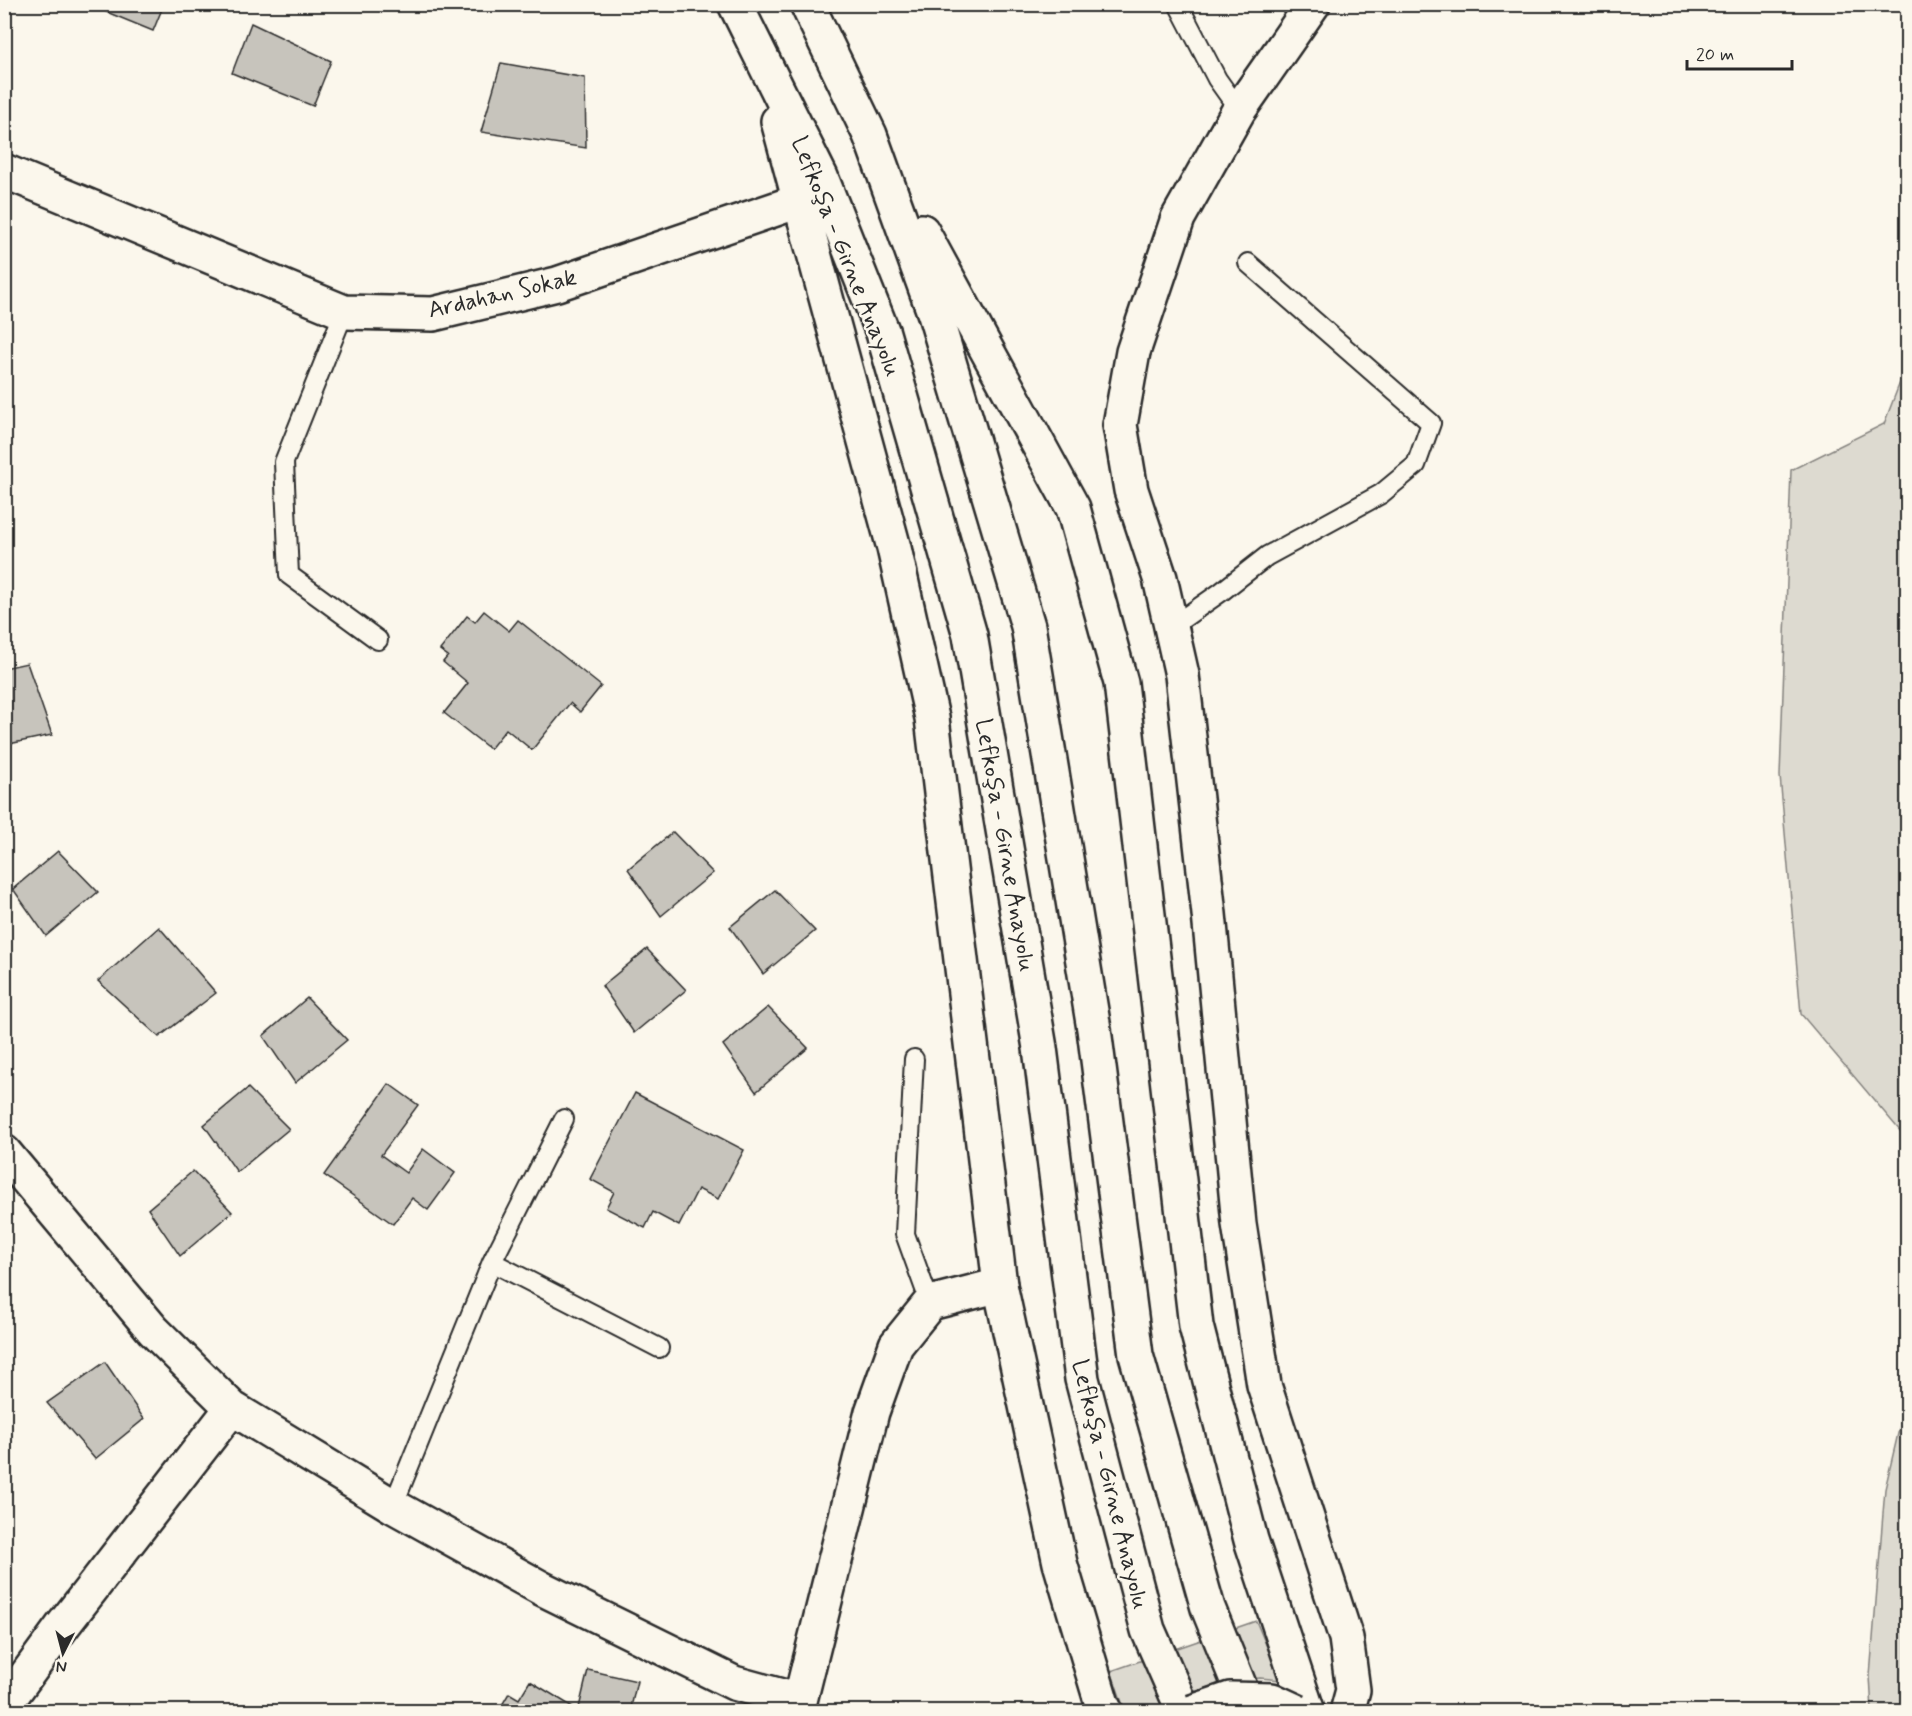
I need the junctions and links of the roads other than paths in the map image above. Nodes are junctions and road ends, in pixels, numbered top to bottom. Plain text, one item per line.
1 (735, 4) edge
2 (807, 4) edge
3 (1178, 4) edge
4 (1313, 4) edge
5 (764, 63) junction
6 (1239, 110) junction
7 (870, 135) junction
8 (4, 171) edge
9 (798, 201) junction
10 (1248, 263) dead end
11 (344, 312) junction
12 (1171, 627) junction
13 (378, 640) dead end
14 (914, 1059) dead end
15 (564, 1119) dead end
16 (4, 1152) edge
17 (492, 1262) junction
18 (1000, 1286) junction
19 (930, 1303) junction
20 (659, 1348) dead end
21 (232, 1408) junction
22 (393, 1506) junction
23 (4, 1706) edge
24 (799, 1708) edge
25 (1106, 1712) edge
26 (1184, 1712) edge
27 (1192, 1712) edge
28 (1250, 1712) edge
29 (1298, 1712) edge
30 (1308, 1712) edge
31 (1347, 1712) edge

1 - 5 main road, Lefkoşa - Girne Anayolu
2 - 7 main road
3 - 6 lane
4 - 6 main road
5 - 9 main road
5 - 26 main road, Lefkoşa - Girne Anayolu
6 - 12 main road
7 - 28 main road
7 - 30 main road
8 - 11 main road, Ardahan Sokak
9 - 11 main road, Ardahan Sokak
9 - 18 main road
10 - 12 lane
11 - 13 lane
12 - 31 main road
14 - 19 lane
15 - 17 lane
16 - 21 main road
17 - 20 lane
17 - 22 lane
18 - 19 main road
18 - 25 main road
19 - 24 main road
21 - 22 main road
21 - 23 main road
22 - 24 main road
27 - 29 main road, bridge

